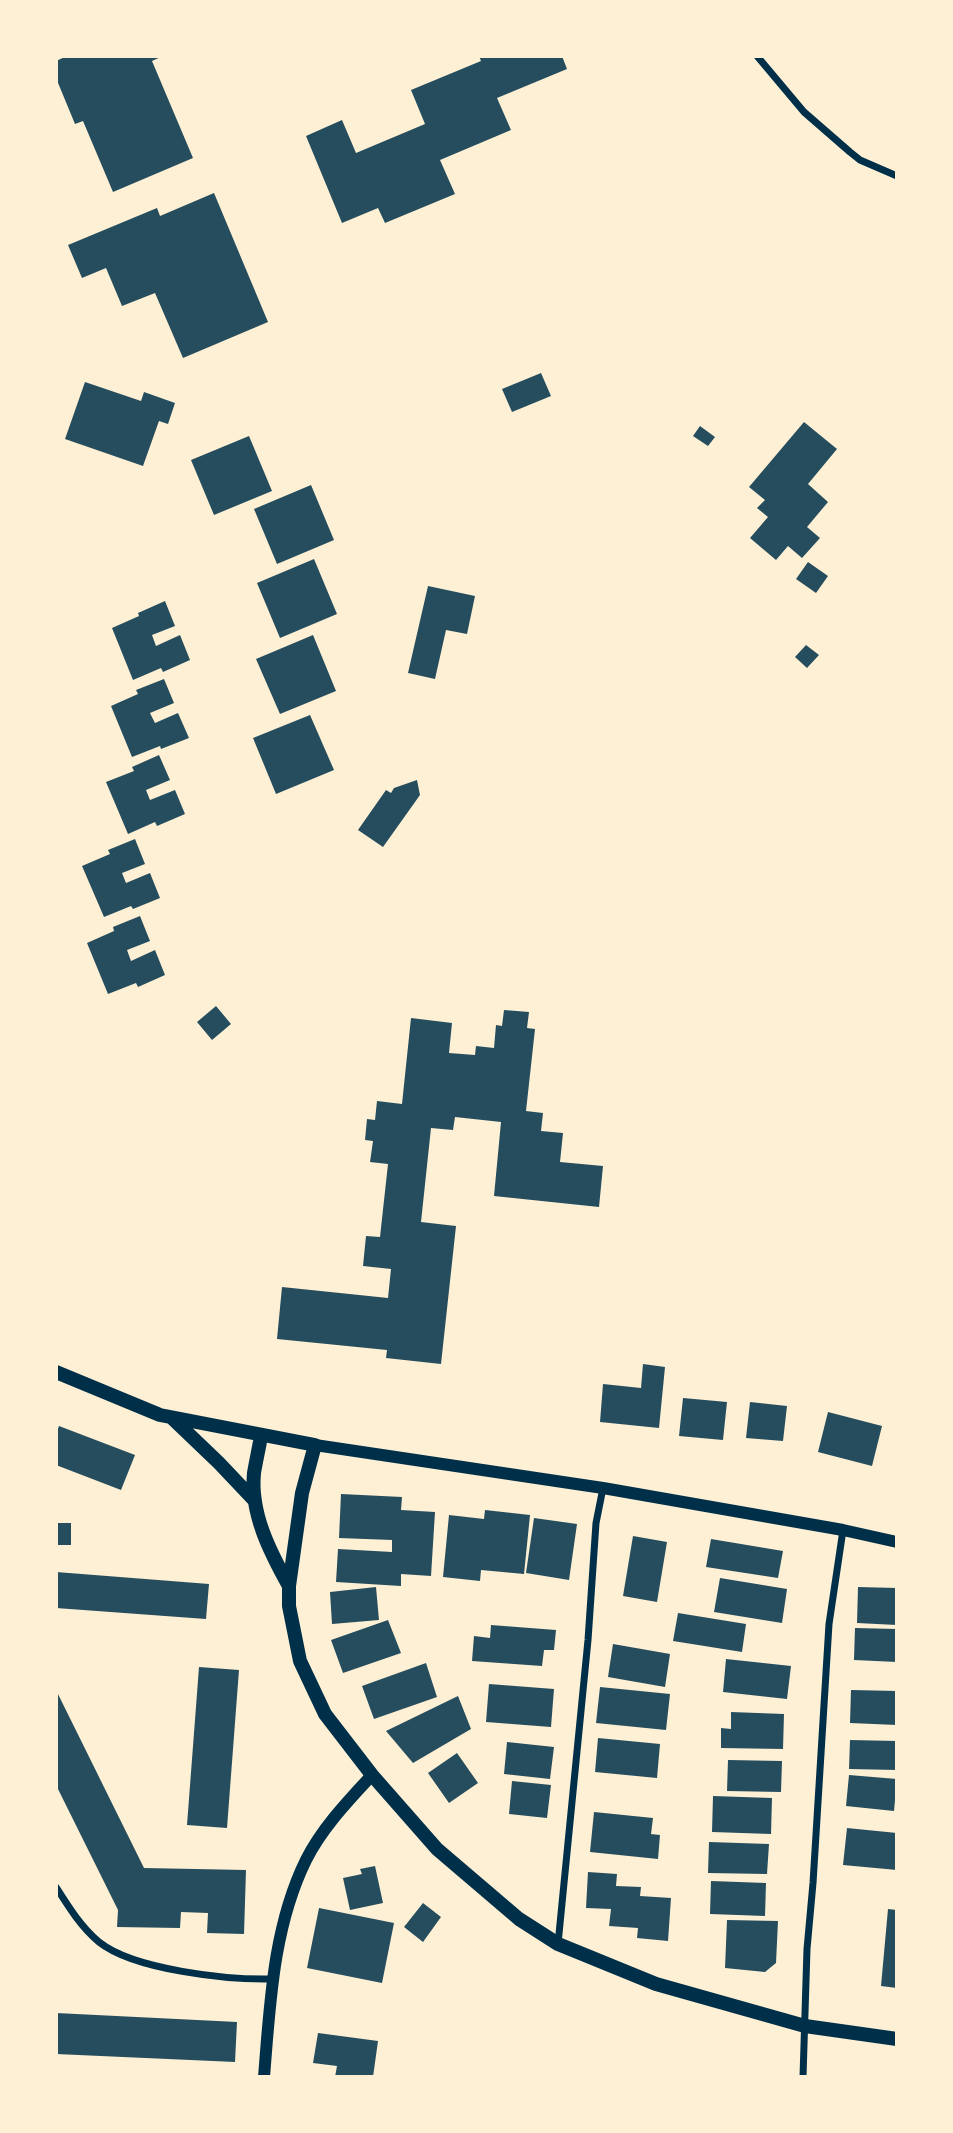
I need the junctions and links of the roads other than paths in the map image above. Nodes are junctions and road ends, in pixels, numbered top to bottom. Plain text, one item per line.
1 (757, 56) edge
2 (897, 176) edge
3 (56, 1372) edge
4 (171, 1418) junction
5 (261, 1436) junction
6 (315, 1445) junction
7 (603, 1488) junction
8 (255, 1501) junction
9 (843, 1530) junction
10 (897, 1542) edge
11 (289, 1586) junction
12 (372, 1775) junction
13 (56, 1887) edge
14 (558, 1944) junction
15 (272, 1979) junction
16 (805, 2026) junction
17 (897, 2039) edge
18 (264, 2077) edge
19 (803, 2077) edge

1 - 2 street
3 - 4 main road
4 - 5 main road
4 - 8 main road
5 - 6 main road
5 - 8 main road
6 - 7 street
6 - 11 main road
7 - 9 street
7 - 14 street
8 - 11 main road
9 - 10 street
9 - 16 street
11 - 12 main road
12 - 14 main road
12 - 15 street
13 - 15 street
14 - 16 main road
15 - 18 street
16 - 17 main road
16 - 19 street

